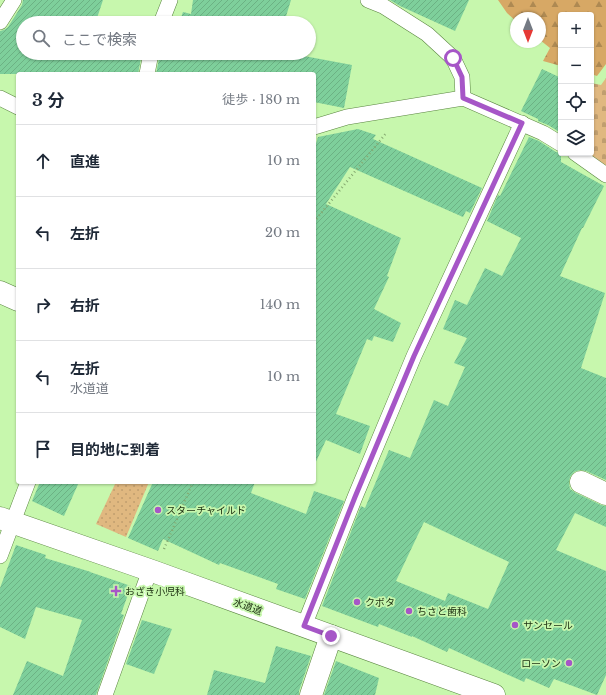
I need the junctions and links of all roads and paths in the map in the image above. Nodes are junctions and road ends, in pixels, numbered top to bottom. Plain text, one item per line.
1 (14, 0) edge
2 (170, 0) edge
3 (368, 0) edge
4 (164, 16) edge
5 (0, 22) edge
6 (150, 60) edge
7 (147, 72) edge
8 (0, 98) edge
9 (463, 98) junction
10 (16, 106) edge
11 (407, 107) junction
12 (522, 123) junction
13 (316, 126) edge
14 (558, 142) edge
15 (578, 156) edge
16 (606, 175) edge
17 (316, 220) edge
18 (0, 292) edge
19 (16, 299) edge
20 (581, 482) dead end
21 (27, 484) edge
22 (192, 484) edge
23 (606, 494) edge
24 (6, 521) edge
25 (0, 556) edge
26 (152, 571) junction
27 (304, 626) junction
28 (331, 636) junction
29 (104, 695) edge
30 (311, 695) edge
31 (494, 695) edge

1 - 5 lane
2 - 4 lane
3 - 9 lane
6 - 7 lane
8 - 10 lane
9 - 11 lane
9 - 12 lane
11 - 13 lane
11 - 17 path
12 - 14 lane
12 - 27 lane
15 - 16 lane
18 - 19 street
20 - 23 street
21 - 24 lane
22 - 26 path
24 - 25 lane
24 - 26 street, 水道道
26 - 27 street, 水道道
26 - 29 lane
27 - 28 street, 水道道
28 - 30 street
28 - 31 street, 水道道

